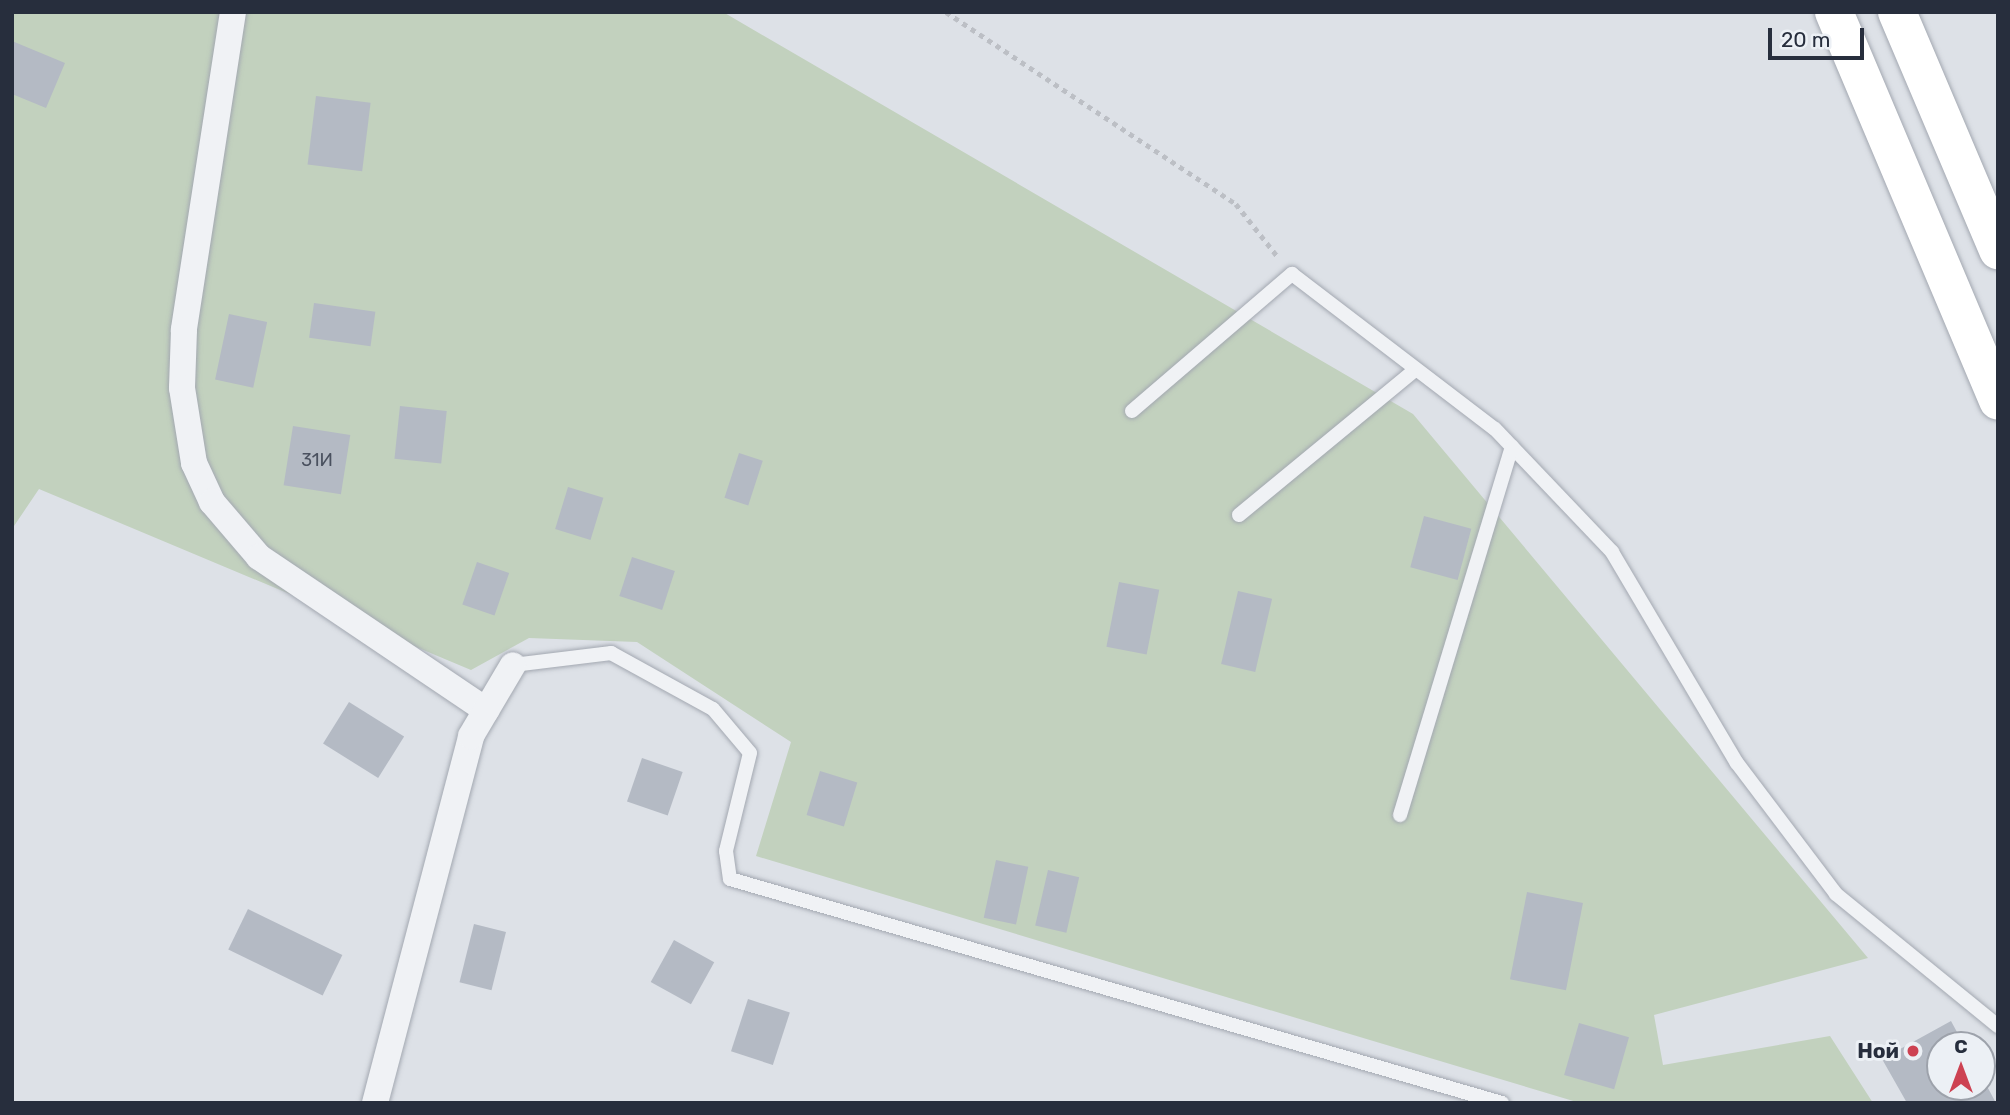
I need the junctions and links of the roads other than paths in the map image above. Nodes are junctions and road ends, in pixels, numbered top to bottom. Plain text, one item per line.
1 (233, 12) edge
2 (1834, 12) edge
3 (1897, 12) edge
4 (1998, 250) edge
5 (1416, 369) junction
6 (1998, 401) edge
7 (1132, 411) dead end
8 (1512, 447) junction
9 (1239, 515) dead end
10 (513, 665) joint
11 (486, 710) junction
12 (1400, 816) dead end
13 (1998, 1026) edge
14 (375, 1103) edge
15 (1502, 1103) edge

1 - 11 street
2 - 6 highway
3 - 4 highway
5 - 7 lane
5 - 8 lane
5 - 9 lane
8 - 12 lane
8 - 13 lane
10 - 11 street
10 - 15 lane
11 - 14 street

